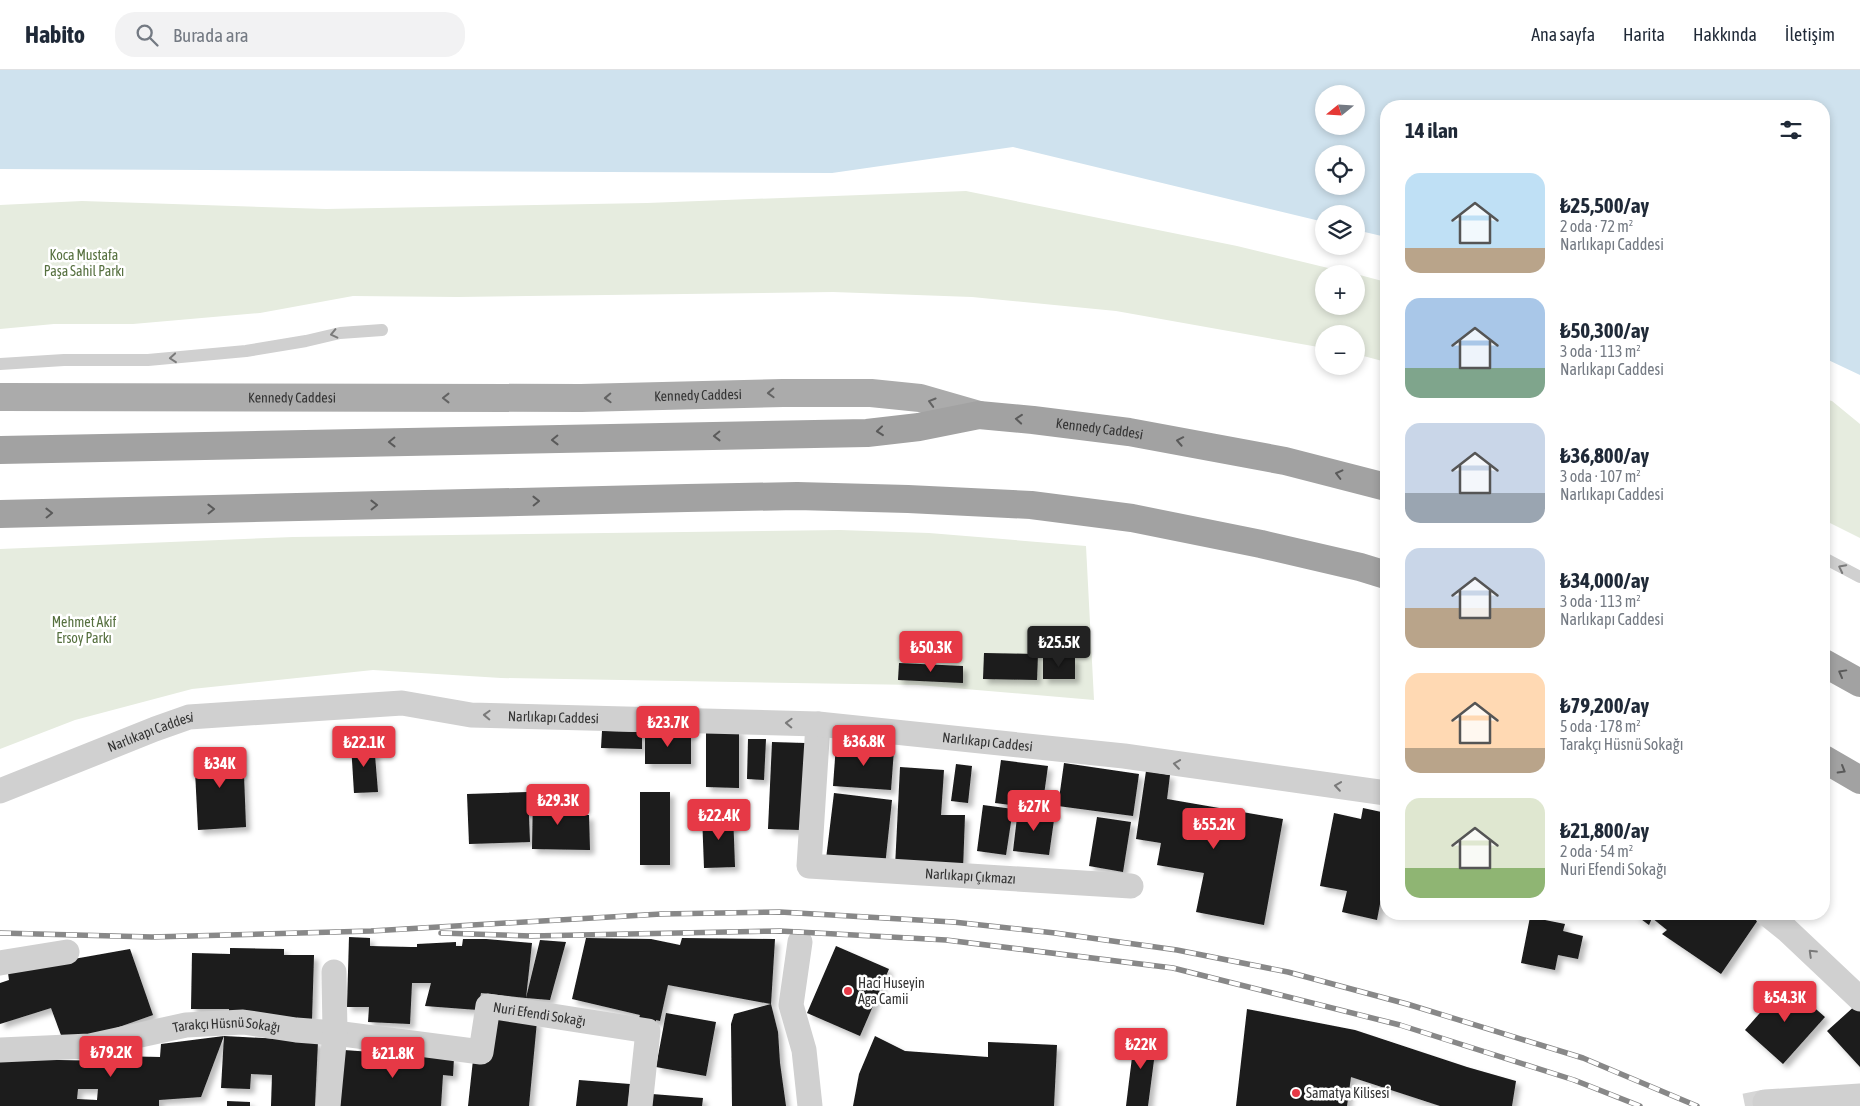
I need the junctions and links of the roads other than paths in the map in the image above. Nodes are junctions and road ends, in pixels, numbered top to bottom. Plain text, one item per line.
1 (382, 330) dead end
2 (0, 364) edge
3 (0, 397) edge
4 (979, 415) junction
5 (0, 450) edge
6 (1380, 485) edge
7 (0, 514) edge
8 (1830, 561) edge
9 (1380, 573) edge
10 (1860, 577) edge
11 (1830, 666) edge
12 (1860, 683) edge
13 (818, 724) junction
14 (1830, 762) edge
15 (1860, 780) edge
16 (0, 791) edge
17 (1380, 792) edge
18 (1131, 886) dead end
19 (1774, 920) edge
20 (800, 942) dead end
21 (67, 952) dead end
22 (0, 963) edge
23 (334, 972) dead end
24 (1860, 999) edge
25 (335, 1033) junction
26 (0, 1050) edge
27 (1860, 1096) edge
28 (1765, 1102) dead end
29 (328, 1106) edge
30 (640, 1106) edge
31 (810, 1106) edge

1 -> 2 lane
4 -> 3 main road, Kennedy Caddesi
4 -> 5 highway
6 -> 4 highway, Kennedy Caddesi
7 -> 9 highway
10 -> 8 lane
12 -> 11 highway
13 -> 16 street, Narlıkapı Caddesi
17 -> 13 street, Narlıkapı Caddesi
13 - 18 street, Narlıkapı Çıkmazı
14 -> 15 highway
24 -> 19 street
20 - 31 street
21 - 22 street
23 - 25 street
25 - 26 street, Tarakçı Hüsnü Sokağı
25 - 29 street
25 - 30 street, Nuri Efendi Sokağı
27 - 28 street

